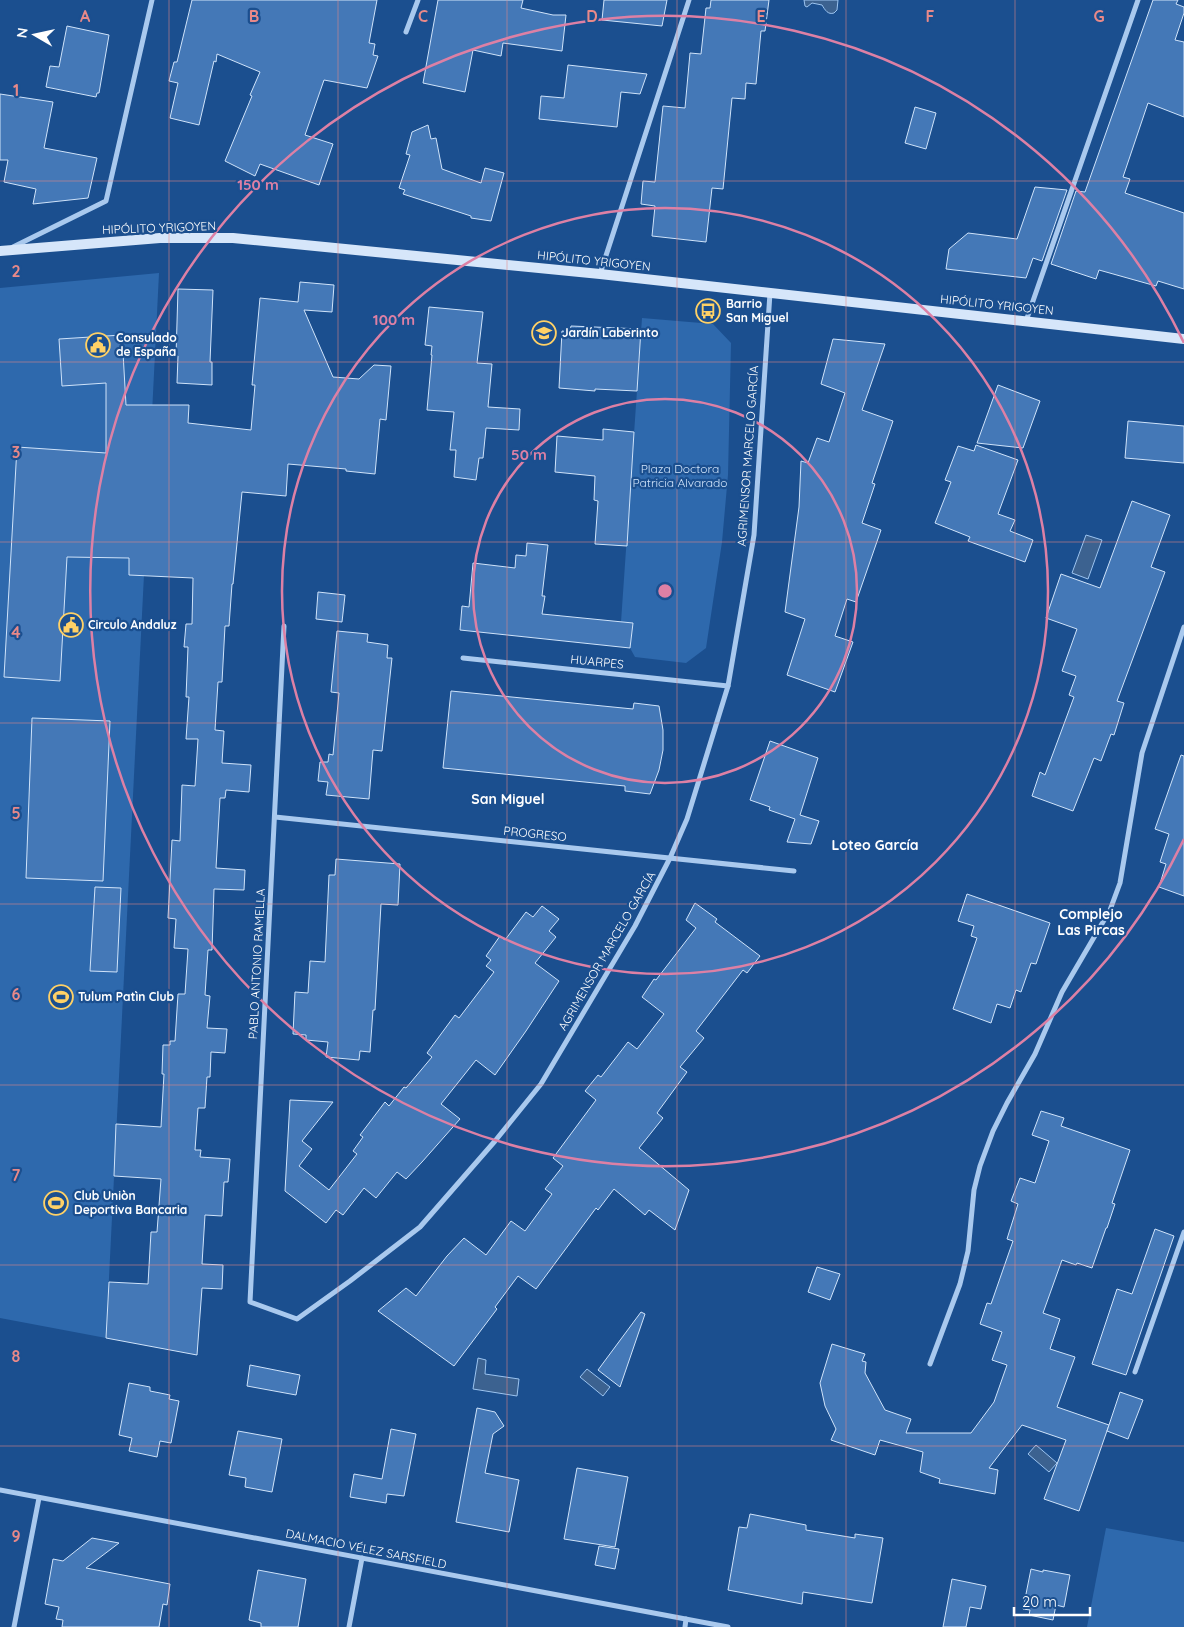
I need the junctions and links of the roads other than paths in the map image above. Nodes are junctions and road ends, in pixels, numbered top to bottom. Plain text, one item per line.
1 (152, 0) edge
2 (418, 0) edge
3 (689, 0) edge
4 (1138, 0) edge
5 (406, 32) dead end
6 (3, 251) edge
7 (600, 274) junction
8 (770, 293) junction
9 (1026, 321) junction
10 (1184, 338) edge
11 (284, 626) dead end
12 (1184, 627) edge
13 (463, 658) dead end
14 (728, 686) junction
15 (275, 816) junction
16 (670, 858) junction
17 (794, 871) dead end
18 (1184, 1232) edge
19 (250, 1302) joint
20 (930, 1364) dead end
21 (1135, 1372) dead end
22 (0, 1490) edge
23 (39, 1498) junction
24 (362, 1558) junction
25 (686, 1619) junction
26 (14, 1627) edge
27 (349, 1627) edge
28 (685, 1627) edge
29 (728, 1627) edge

1 - 6 street
2 - 5 street
3 - 7 street
4 - 9 street
6 - 7 main road, HIPÓLITO YRIGOYEN
7 - 8 main road, HIPÓLITO YRIGOYEN
8 - 9 main road, HIPÓLITO YRIGOYEN
8 - 14 street, AGRIMENSOR MARCELO GARCÍA
9 - 10 main road, HIPÓLITO YRIGOYEN
11 - 15 street, PABLO ANTONIO RAMELLA
12 - 20 street
13 - 14 street, HUARPES
14 - 16 street, AGRIMENSOR MARCELO GARCÍA
15 - 16 street, PROGRESO
15 - 19 street, PABLO ANTONIO RAMELLA
16 - 17 street, PROGRESO
16 - 19 street, AGRIMENSOR MARCELO GARCÍA
18 - 21 street
22 - 23 street, DALMACIO VÉLEZ SARSFIELD
23 - 24 street, DALMACIO VÉLEZ SARSFIELD
23 - 26 street
24 - 25 street, DALMACIO VÉLEZ SARSFIELD
24 - 27 street
25 - 28 street
25 - 29 street, DALMACIO VÉLEZ SARSFIELD

